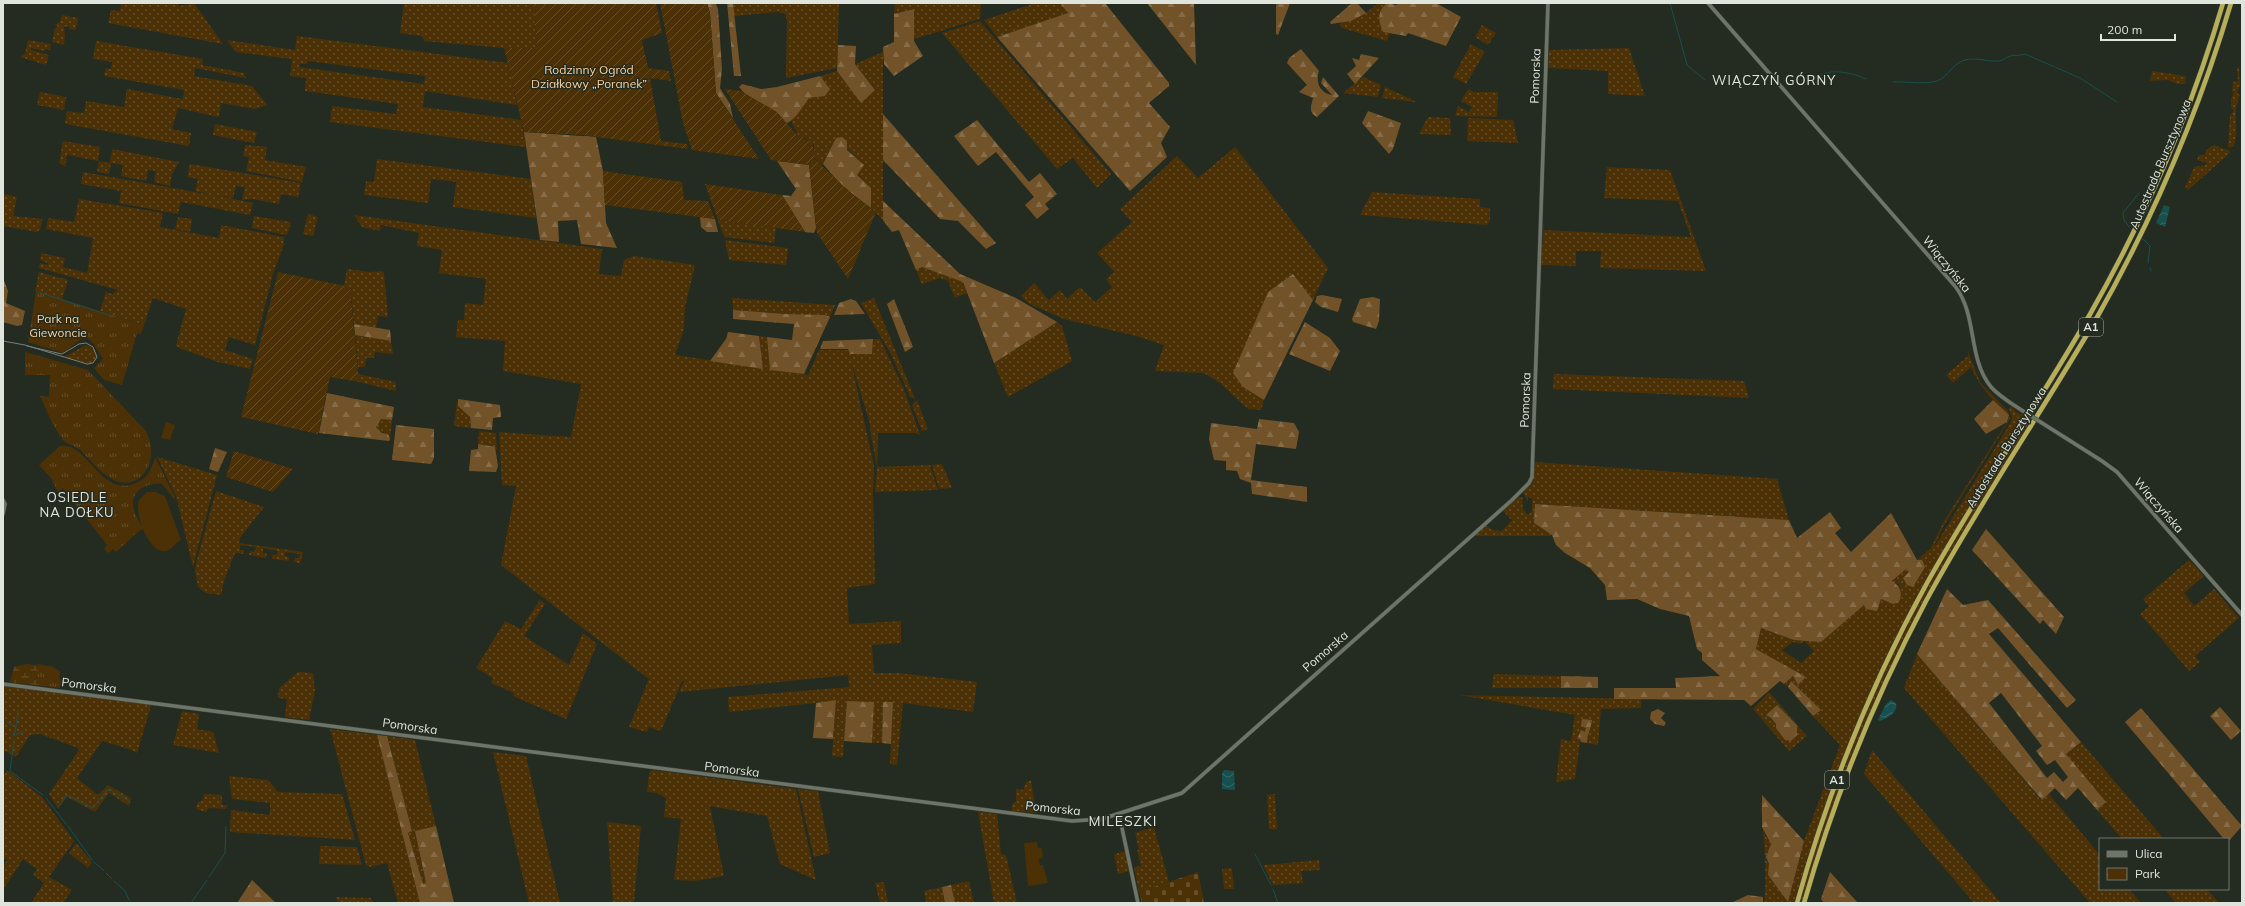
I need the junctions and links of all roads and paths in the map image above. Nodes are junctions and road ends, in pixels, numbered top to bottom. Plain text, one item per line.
1 (1548, 3) edge
2 (1708, 3) edge
3 (2223, 3) edge
4 (2231, 3) edge
5 (4, 500) edge
6 (3, 514) edge
7 (2242, 615) edge
8 (3, 684) edge
9 (1119, 814) junction
10 (1138, 903) edge
11 (1797, 903) edge
12 (1804, 903) edge

1 - 9 street, Pomorska
2 - 7 street, Wiączyńska, bridge
3 - 11 highway, Autostrada Bursztynowa / A1
4 - 12 highway, Autostrada Bursztynowa / A1
5 - 6 street
8 - 9 street, Pomorska
9 - 10 street

